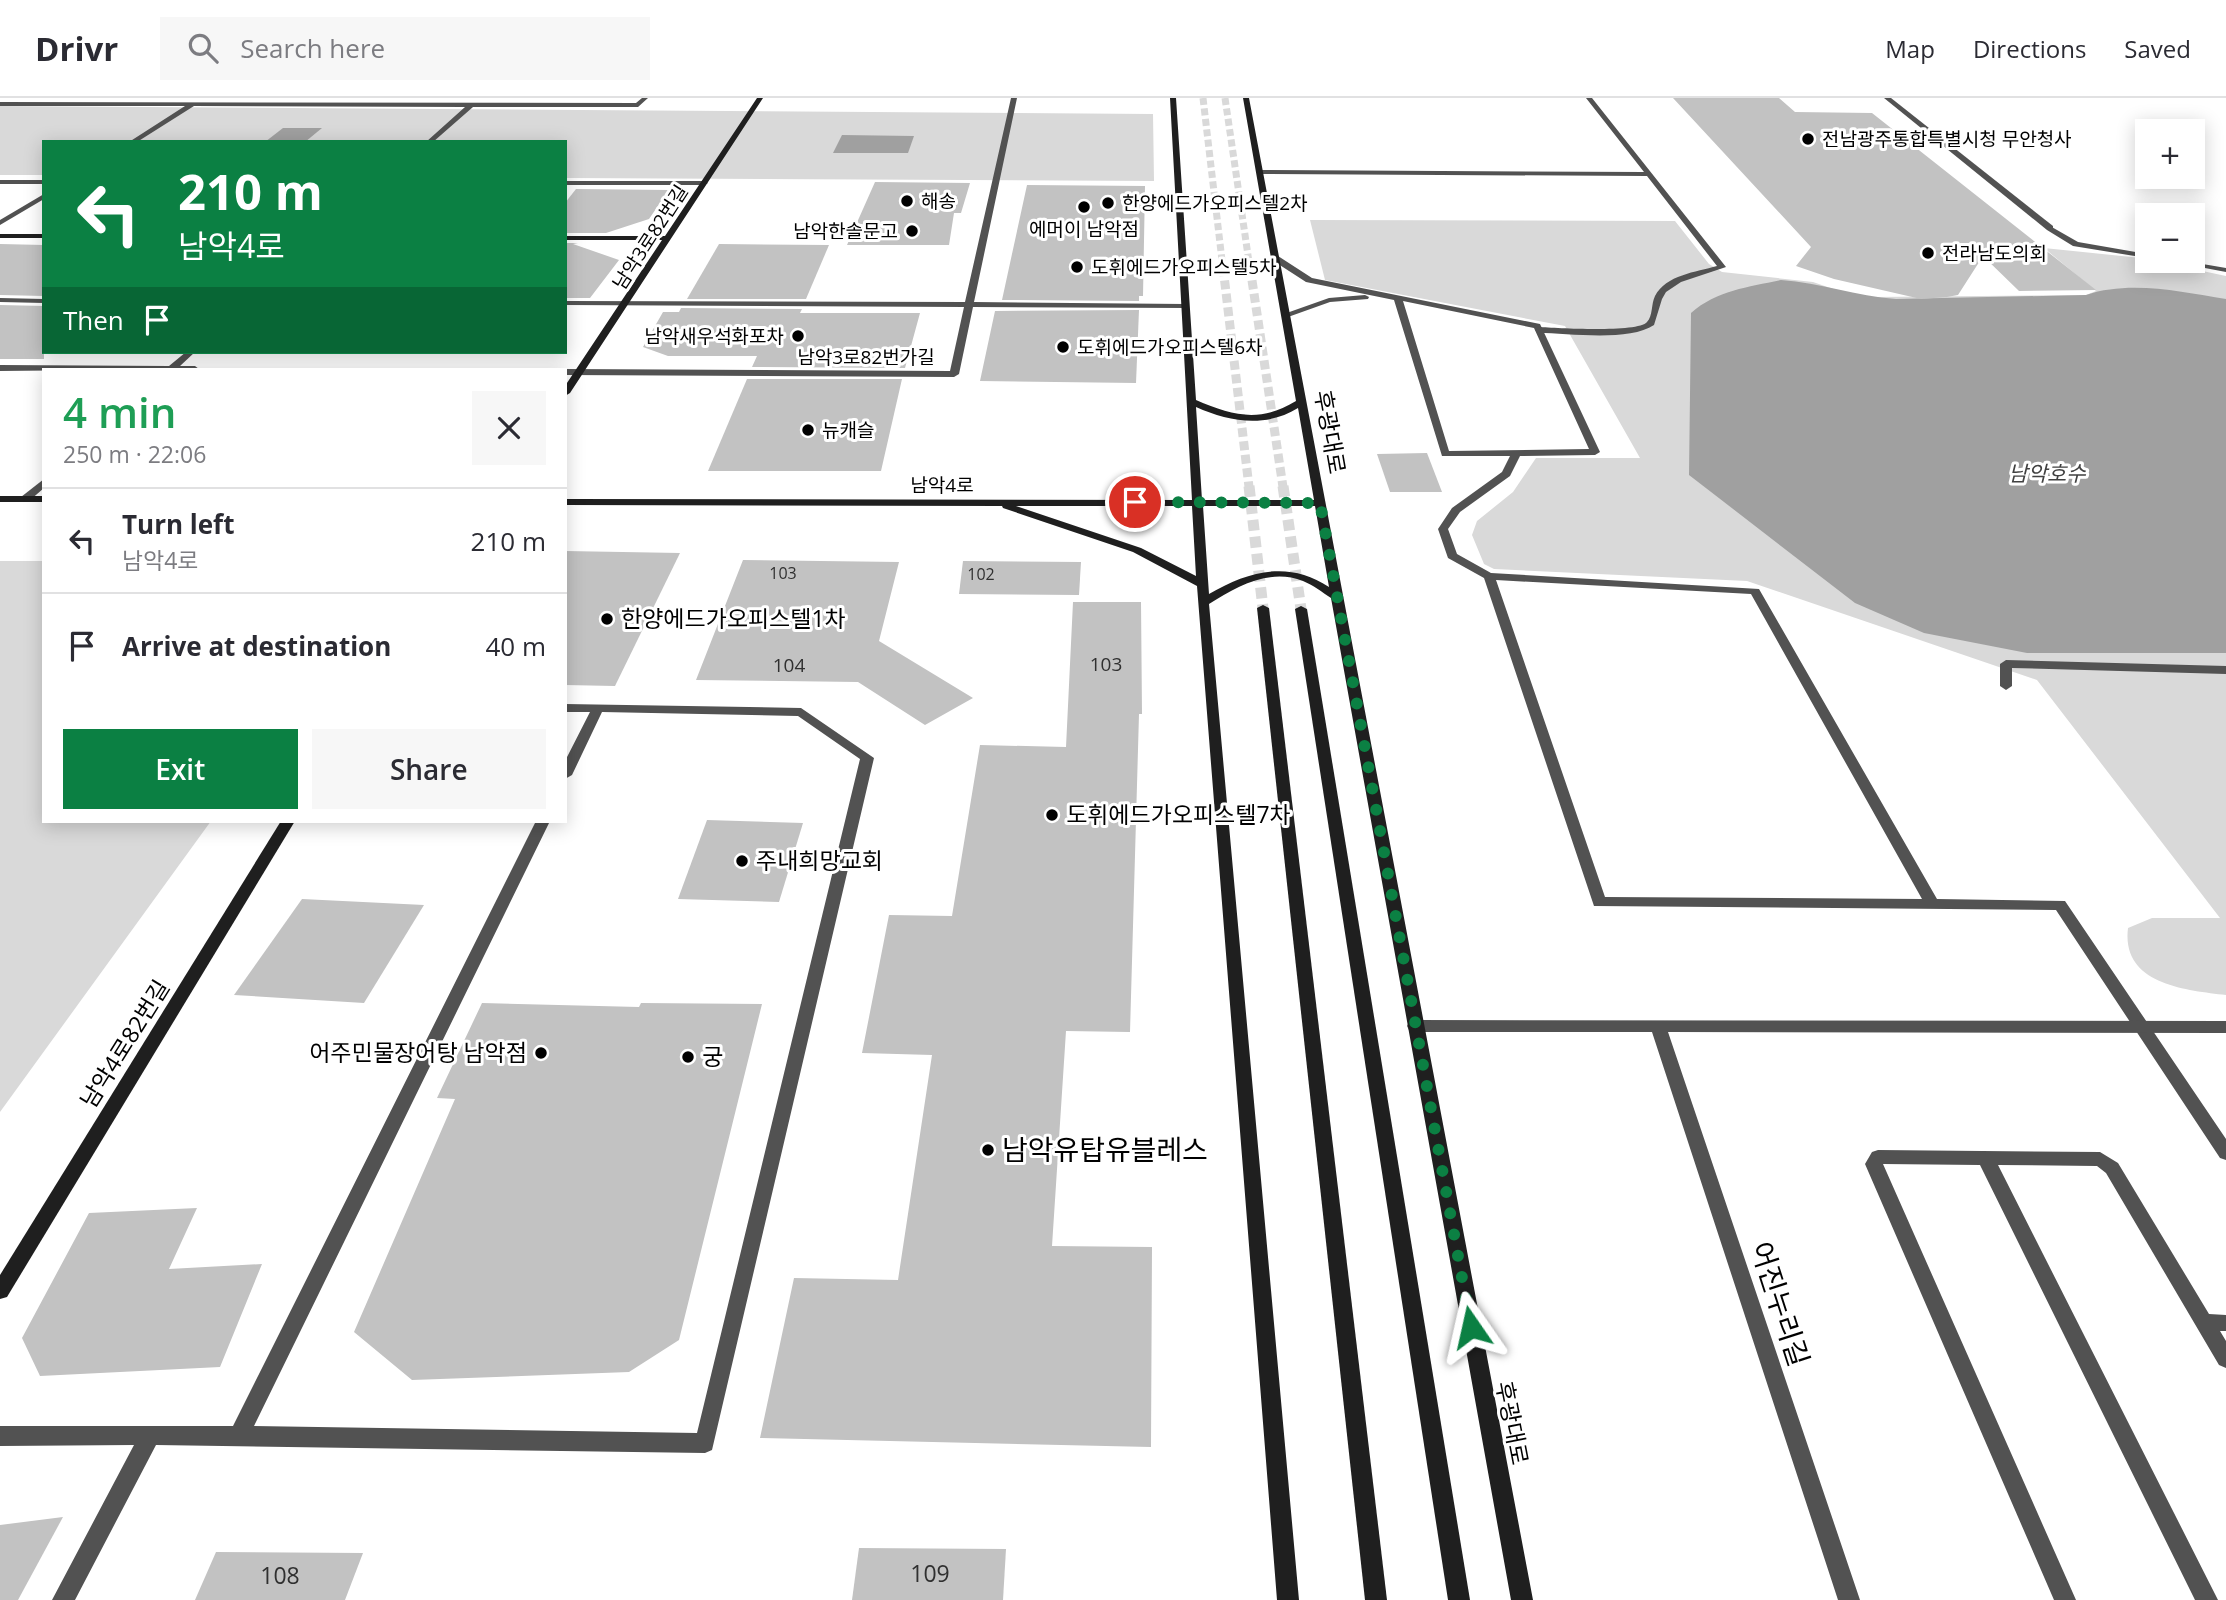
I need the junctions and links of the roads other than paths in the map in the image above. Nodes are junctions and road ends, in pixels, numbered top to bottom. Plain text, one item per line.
1 (203, 98) edge
2 (479, 98) edge
3 (645, 98) edge
4 (760, 98) edge
5 (1014, 98) edge
6 (1173, 98) edge
7 (1246, 98) edge
8 (1589, 98) edge
9 (1887, 98) edge
10 (0, 104) edge
11 (194, 104) junction
12 (471, 105) junction
13 (135, 140) edge
14 (431, 140) edge
15 (1259, 172) junction
16 (1648, 174) junction
17 (0, 182) edge
18 (42, 182) edge
19 (567, 183) edge
20 (704, 183) junction
21 (42, 197) edge
22 (0, 223) edge
23 (0, 236) edge
24 (42, 236) edge
25 (567, 238) edge
26 (668, 238) junction
27 (2135, 254) edge
28 (1275, 258) junction
29 (2205, 266) edge
30 (2226, 270) edge
31 (1379, 296) junction
32 (0, 300) edge
33 (1398, 300) junction
34 (42, 301) edge
35 (567, 303) edge
36 (625, 303) junction
37 (969, 304) junction
38 (1185, 306) junction
39 (1285, 315) junction
40 (1539, 330) junction
41 (189, 354) edge
42 (0, 368) edge
43 (42, 368) edge
44 (173, 368) edge
45 (567, 372) edge
46 (580, 372) junction
47 (567, 390) edge
48 (1191, 401) junction
49 (1301, 402) junction
50 (1517, 453) junction
51 (42, 484) edge
52 (0, 499) edge
53 (24, 499) junction
54 (42, 499) edge
55 (567, 502) edge
56 (996, 502) junction
57 (1196, 502) junction
58 (1320, 503) junction
59 (1489, 576) junction
60 (1202, 584) junction
61 (1336, 596) junction
62 (1204, 602) junction
63 (1263, 608) tunnel mouth
64 (1301, 609) tunnel mouth
65 (2226, 670) edge
66 (2006, 686) dead end
67 (567, 708) edge
68 (598, 708) junction
69 (567, 771) edge
70 (287, 823) edge
71 (541, 823) edge
72 (1932, 904) junction
73 (1415, 1026) junction
74 (1658, 1026) junction
75 (2143, 1027) junction
76 (2226, 1027) edge
77 (2226, 1153) edge
78 (1986, 1159) junction
79 (0, 1291) edge
80 (2205, 1322) junction
81 (2226, 1323) edge
82 (2226, 1359) edge
83 (239, 1435) junction
84 (0, 1436) edge
85 (150, 1436) junction
86 (63, 1600) edge
87 (1289, 1600) edge
88 (1376, 1600) edge
89 (1459, 1600) edge
90 (1522, 1600) edge
91 (1849, 1600) edge
92 (2065, 1600) edge
93 (2207, 1600) edge

1 - 11 street
2 - 12 street
3 - 12 street
4 - 20 street, 남악3로82번길
5 - 37 street, 남악3로82번가길
6 - 38 street
7 - 15 street, 후광대로
8 - 16 street
9 - 27 street
10 - 11 street
11 - 12 street
11 - 13 street
12 - 14 street
15 - 16 street
15 - 28 street, 후광대로
16 - 40 street
17 - 18 street
19 - 20 street
20 - 26 street, 남악3로82번길
21 - 22 street
23 - 24 street
25 - 26 street
26 - 36 street, 남악3로82번길
28 - 31 street
28 - 39 street, 후광대로
29 - 30 street
31 - 33 street
31 - 39 street
32 - 34 street
33 - 40 street
33 - 50 street
35 - 36 street
36 - 37 street
36 - 46 street, 남악3로82번길
37 - 38 street
37 - 46 street, 남악3로82번가길
38 - 48 street
39 - 49 street, 후광대로
40 - 50 street
41 - 44 street
42 - 43 street
45 - 46 street
46 - 47 street, 남악3로82번길
48 - 49 street
48 - 57 street
49 - 58 street, 후광대로
50 - 59 street
51 - 53 street
52 - 53 street
53 - 54 street
55 - 56 street, 남악4로
56 - 57 street, 남악4로
56 - 60 street
57 - 58 street, 남악4로
57 - 60 street
58 - 61 street, 후광대로
59 - 72 street
59 - 72 street
60 - 62 street
61 - 62 street
61 - 73 street, 후광대로
62 - 87 street
63 - 88 street
64 - 89 street
65 - 66 street
67 - 68 street
68 - 69 street
68 - 83 street
70 - 79 street, 남악4로82번길
71 - 83 street
72 - 75 street
73 - 74 street
73 - 90 street, 후광대로
74 - 75 street
74 - 91 street, 어진누리길
75 - 76 street
75 - 77 street
78 - 80 street
78 - 92 street
78 - 93 street
80 - 81 street
80 - 82 street
83 - 85 street
84 - 85 street
85 - 86 street

